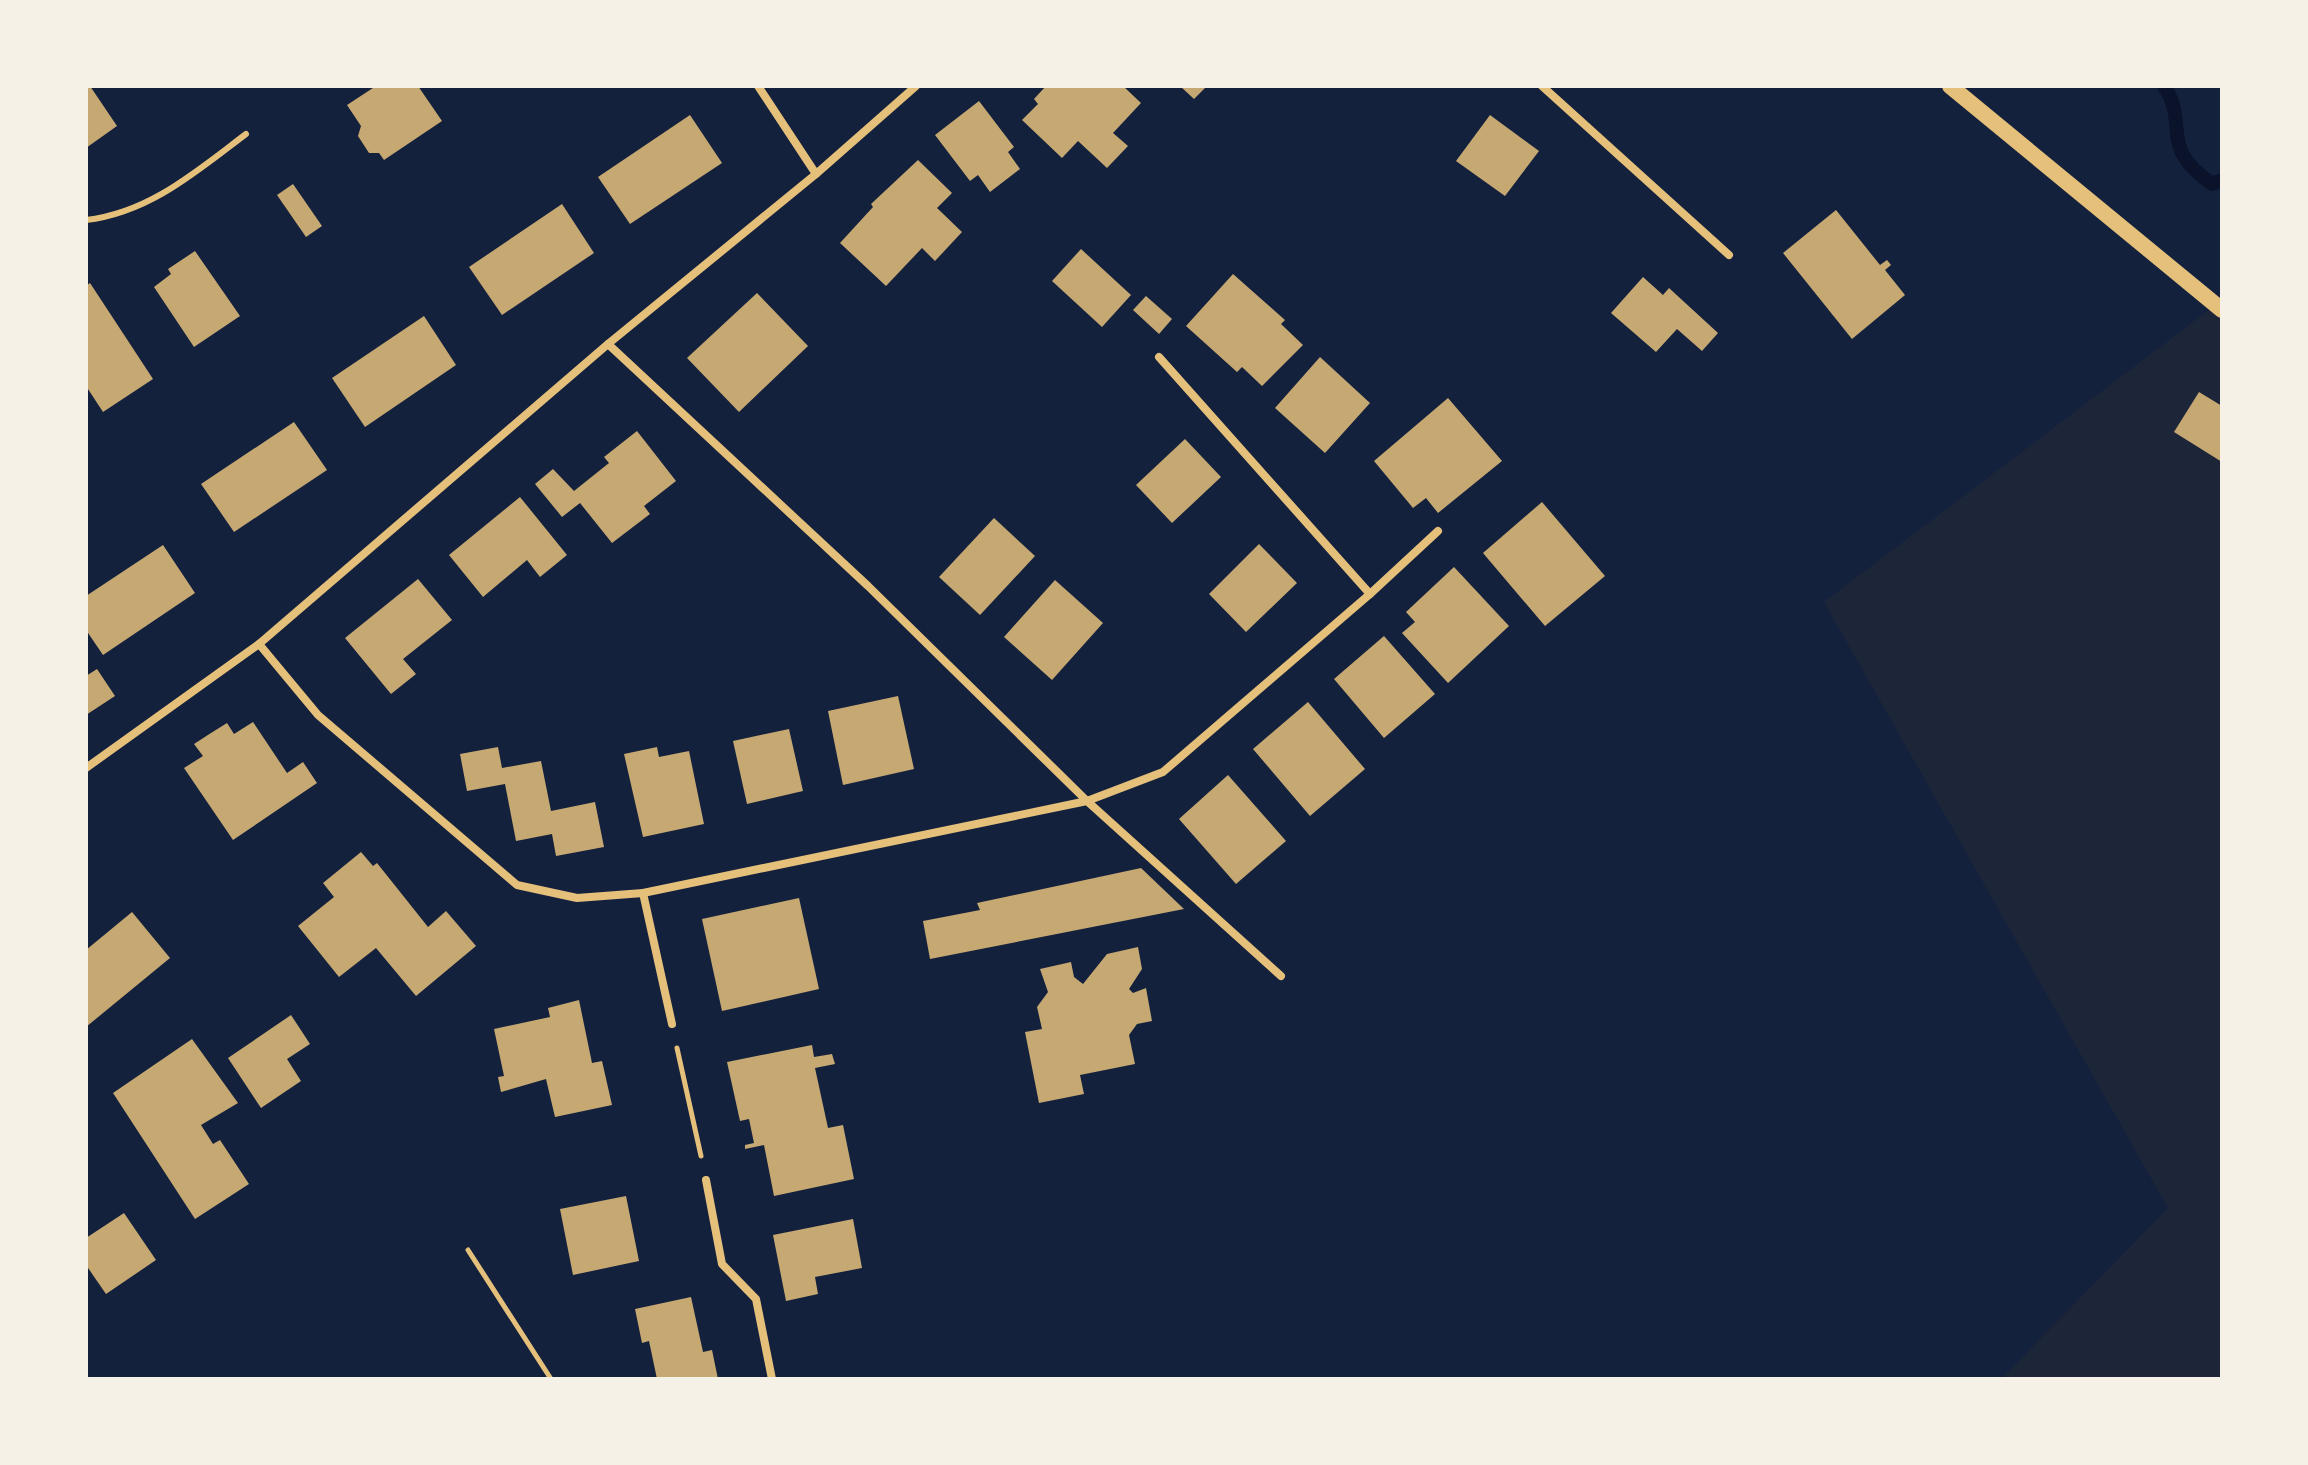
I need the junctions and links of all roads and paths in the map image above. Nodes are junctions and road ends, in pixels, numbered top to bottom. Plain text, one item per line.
1 (758, 86) edge
2 (916, 86) edge
3 (1542, 86) edge
4 (1950, 86) edge
5 (246, 134) dead end
6 (816, 174) junction
7 (86, 220) edge
8 (1729, 255) dead end
9 (2222, 310) edge
10 (608, 344) junction
11 (1159, 357) dead end
12 (1438, 531) dead end
13 (1370, 594) junction
14 (259, 644) junction
15 (86, 768) edge
16 (1087, 801) junction
17 (643, 893) junction
18 (1281, 976) dead end
19 (672, 1024) joint
20 (706, 1180) joint
21 (468, 1250) dead end
22 (551, 1379) edge
23 (772, 1379) edge

1 - 6 street
2 - 6 street
3 - 8 street
4 - 9 main road
5 - 7 lane
6 - 10 street
10 - 14 street
10 - 16 street
11 - 13 street
12 - 13 street
13 - 16 street
14 - 15 street
14 - 17 street
16 - 17 street
16 - 18 street
17 - 19 street
19 - 20 path
20 - 23 street
21 - 22 path

